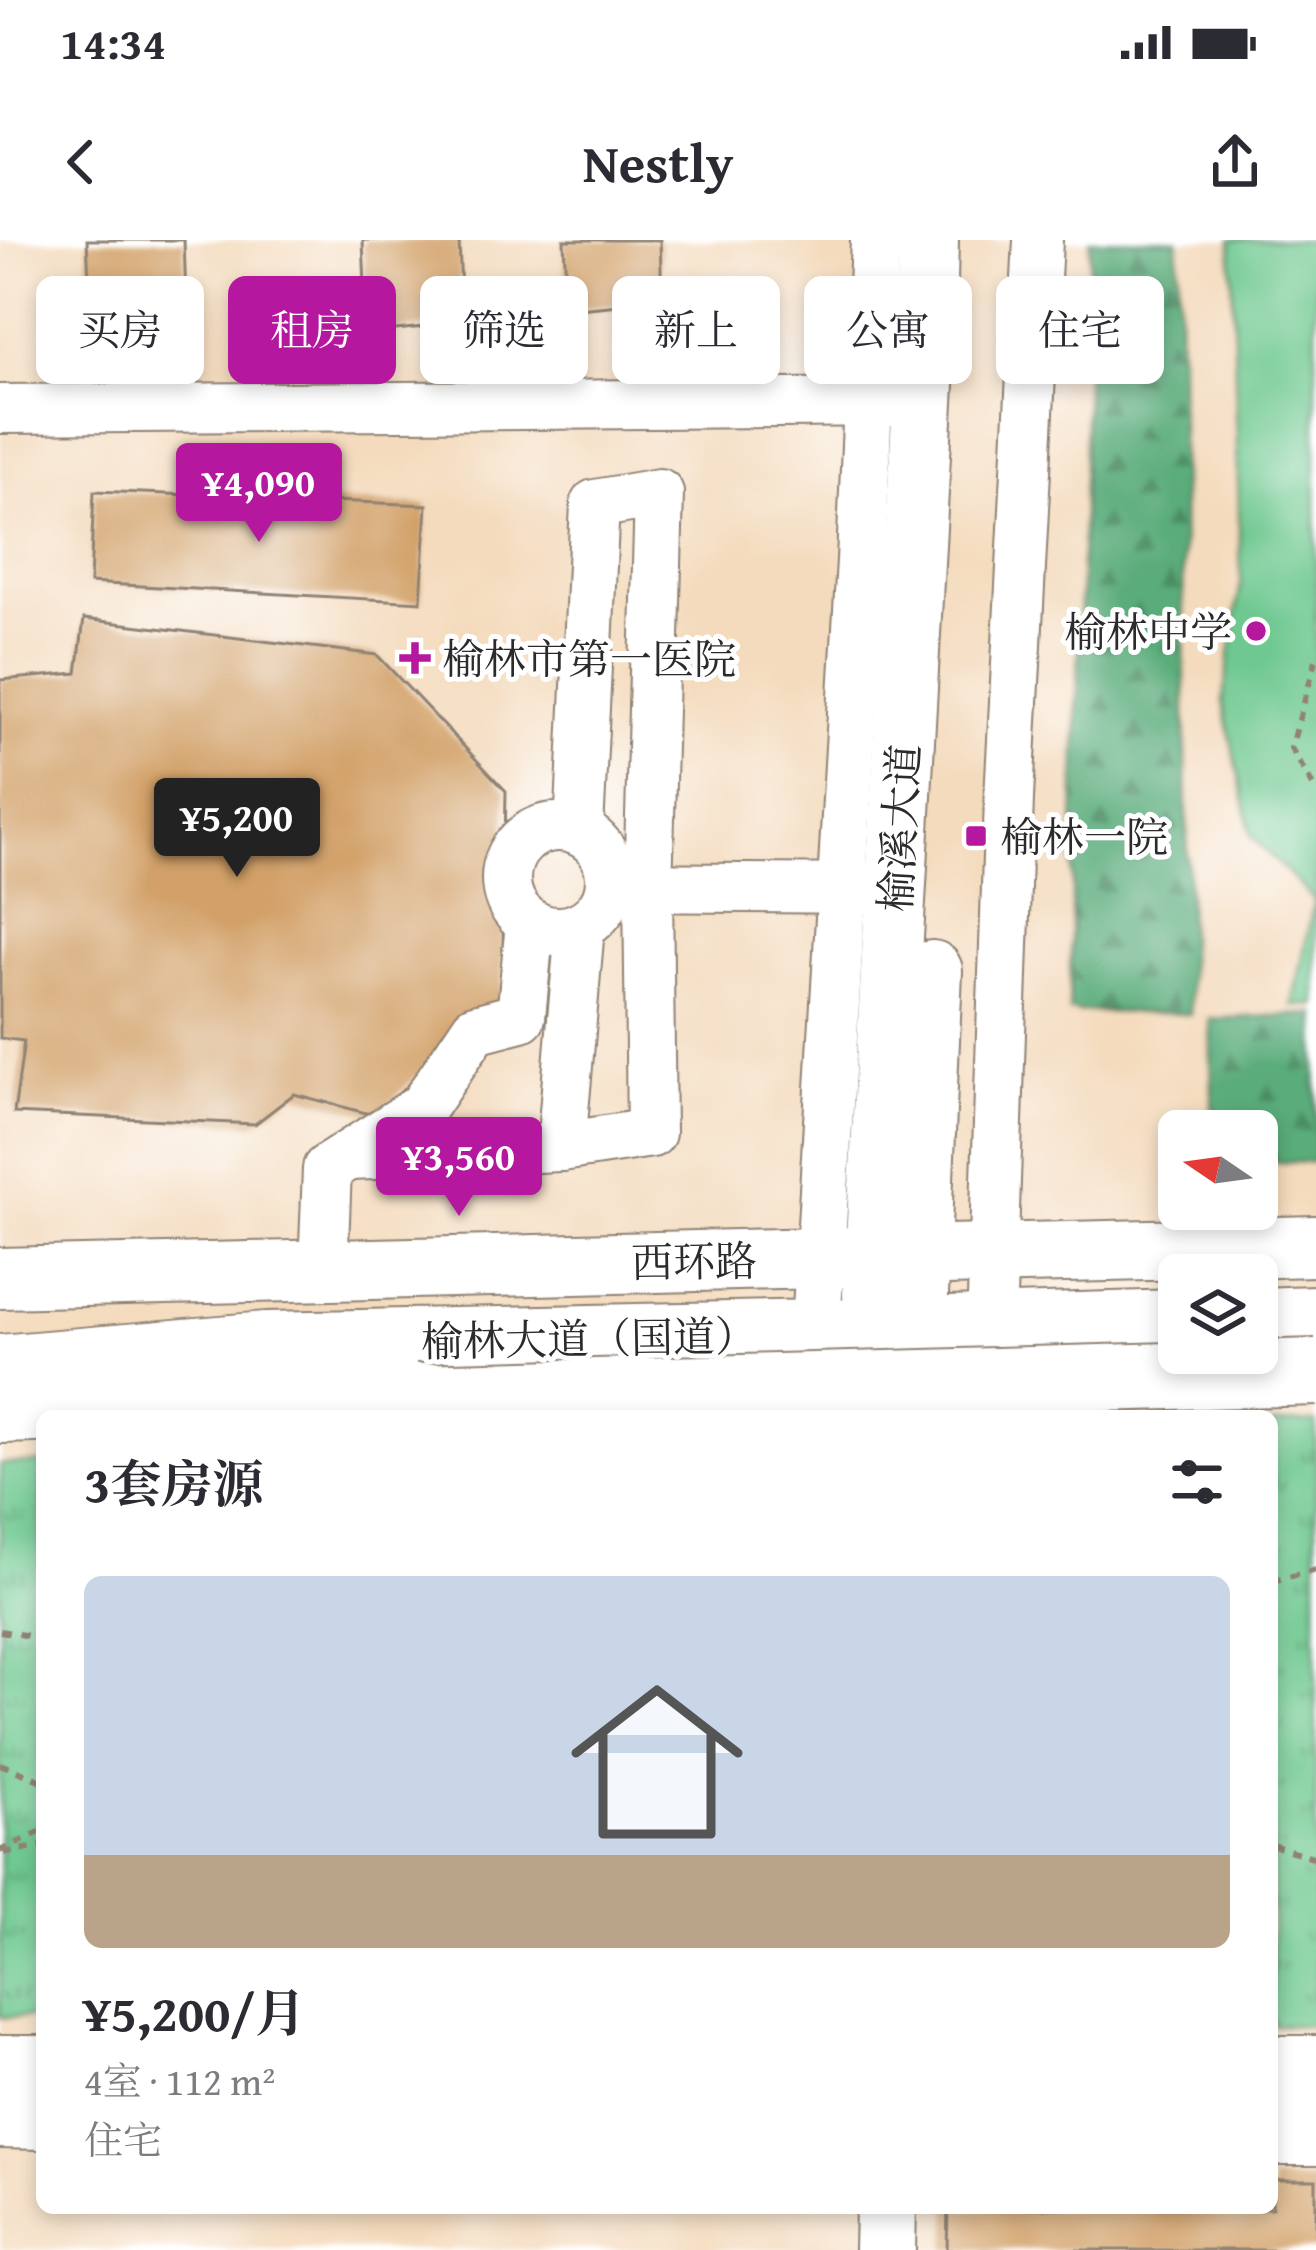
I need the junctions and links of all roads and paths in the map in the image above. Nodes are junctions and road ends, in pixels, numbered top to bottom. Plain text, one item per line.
1 (875, 240) edge
2 (928, 240) edge
3 (963, 240) edge
4 (1037, 240) edge
5 (895, 402) junction
6 (0, 409) edge
7 (1316, 660) edge
8 (1316, 791) edge
9 (579, 830) junction
10 (629, 888) junction
11 (868, 889) junction
12 (530, 923) junction
13 (580, 927) junction
14 (561, 1147) junction
15 (346, 1156) junction
16 (1316, 1246) edge
17 (993, 1254) junction
18 (871, 1256) junction
19 (323, 1270) junction
20 (0, 1278) edge
21 (1316, 1319) edge
22 (1278, 1320) edge
23 (1158, 1324) edge
24 (991, 1329) junction
25 (868, 1332) junction
26 (0, 1369) edge
27 (1316, 1372) edge
28 (0, 1410) edge
29 (815, 1410) edge
30 (869, 1410) edge
31 (910, 1410) edge
32 (988, 1410) edge
33 (1316, 1570) edge
34 (1278, 1580) edge
35 (0, 1630) edge
36 (36, 1637) edge
37 (0, 1764) edge
38 (36, 1779) edge
39 (36, 1834) edge
40 (36, 1847) edge
41 (1278, 1847) edge
42 (0, 1852) edge
43 (1316, 1858) edge
44 (1278, 2068) edge
45 (1316, 2068) edge
46 (0, 2069) edge
47 (36, 2069) edge
48 (0, 2115) edge
49 (36, 2116) edge
50 (1278, 2132) edge
51 (1316, 2132) edge
52 (846, 2214) edge
53 (886, 2214) edge
54 (844, 2250) edge
55 (884, 2250) edge

1 - 5 street
2 - 5 main road, 榆溪大道
3 - 18 main road, 榆溪大道
4 - 17 street
5 - 6 street
5 - 11 main road, 榆溪大道
7 - 8 path
9 - 10 street
9 - 10 street
9 - 12 street
10 - 11 street
10 - 13 street
10 - 14 street
11 - 18 main road, 榆溪大道
12 - 13 street
12 - 15 street
13 - 14 street
14 - 15 street
15 - 19 street
16 - 17 main road, 西环路
17 - 18 main road, 西环路
17 - 24 street
18 - 19 main road, 西环路
18 - 25 main road, 榆溪大道
18 - 25 street
19 - 20 main road, 西环路
21 - 22 highway
23 - 24 highway, 榆林大道（国道）
24 - 25 highway, 榆林大道（国道）
24 - 32 street
25 - 26 highway, 榆林大道（国道）
25 - 29 street
25 - 30 main road, 榆溪大道
25 - 31 main road, 榆溪大道
27 - 28 highway, 榆林大道（国道）, bridge
33 - 34 path
35 - 36 path
37 - 38 path
39 - 42 path
40 - 42 path
41 - 43 path
44 - 45 highway
46 - 47 highway
48 - 49 highway
50 - 51 highway
52 - 54 main road
53 - 55 main road

